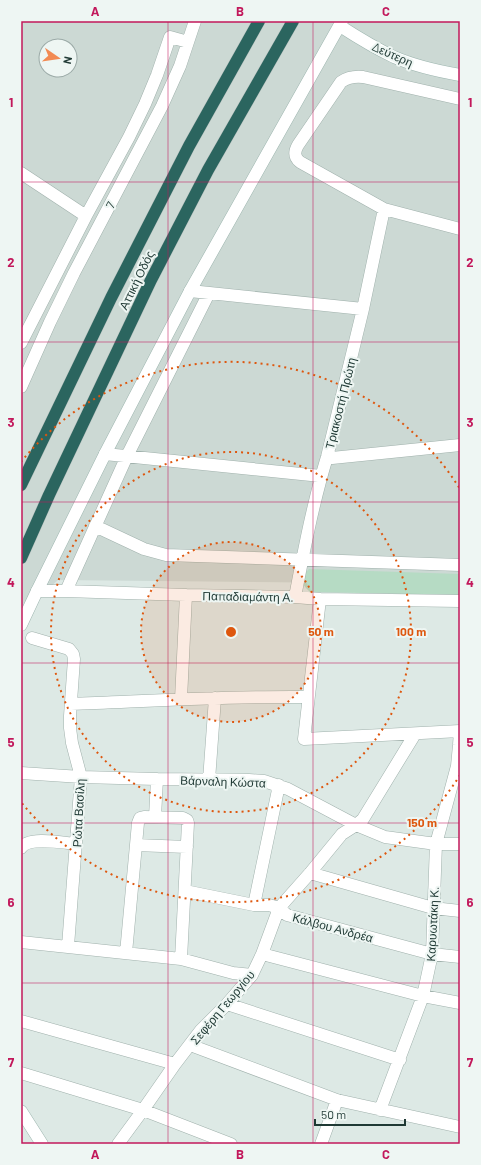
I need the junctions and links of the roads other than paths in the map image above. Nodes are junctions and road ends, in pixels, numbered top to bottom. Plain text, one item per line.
1 (195, 21) edge
2 (259, 21) edge
3 (293, 21) edge
4 (338, 23) edge
5 (188, 42) junction
6 (460, 75) edge
7 (460, 99) edge
8 (21, 174) edge
9 (384, 210) junction
10 (88, 213) junction
11 (102, 219) junction
12 (460, 229) edge
13 (190, 291) junction
14 (209, 292) junction
15 (363, 309) junction
16 (21, 343) edge
17 (21, 387) edge
18 (460, 445) edge
19 (105, 454) junction
20 (127, 456) junction
21 (327, 457) junction
22 (321, 476) junction
23 (21, 485) edge
24 (95, 526) junction
25 (21, 558) edge
26 (302, 559) junction
27 (460, 565) edge
28 (37, 591) junction
29 (66, 591) junction
30 (186, 595) junction
31 (295, 597) junction
32 (320, 599) junction
33 (460, 601) edge
34 (21, 625) edge
35 (32, 638) dead end
36 (308, 697) junction
37 (215, 698) junction
38 (181, 700) junction
39 (71, 704) junction
40 (460, 731) edge
41 (415, 734) junction
42 (21, 773) edge
43 (81, 777) junction
44 (157, 780) junction
45 (209, 780) junction
46 (279, 785) junction
47 (155, 817) junction
48 (356, 825) junction
49 (76, 844) junction
50 (136, 844) junction
51 (436, 844) junction
52 (460, 844) edge
53 (187, 847) junction
54 (21, 848) edge
55 (310, 873) junction
56 (185, 891) junction
57 (254, 905) junction
58 (279, 908) junction
59 (433, 908) junction
60 (460, 911) edge
61 (21, 942) edge
62 (68, 946) junction
63 (126, 953) junction
64 (262, 954) junction
65 (432, 954) junction
66 (460, 957) edge
67 (180, 959) junction
68 (252, 975) junction
69 (423, 996) junction
70 (227, 1004) junction
71 (460, 1004) edge
72 (21, 1021) edge
73 (190, 1045) junction
74 (400, 1060) junction
75 (175, 1064) junction
76 (21, 1073) edge
77 (337, 1100) junction
78 (143, 1110) junction
79 (380, 1110) junction
80 (21, 1112) edge
81 (460, 1127) edge
82 (42, 1144) edge
83 (118, 1144) edge
84 (231, 1144) edge
85 (321, 1144) edge

1 - 5 street, 7
2 - 23 highway, Αττική Οδός
3 - 25 highway, Αττική Οδός
4 - 6 street, Δεύτερη
4 - 13 street
5 - 10 street
5 - 11 street, 7
7 - 9 street
8 - 10 street
9 - 12 street
9 - 15 street, Τριακοστή Πρώτη
10 - 11 street
10 - 16 street
11 - 17 street, 7
13 - 14 street
13 - 19 street
14 - 15 street
14 - 20 street
15 - 21 street, Τριακοστή Πρώτη
18 - 21 street
19 - 20 street
19 - 28 street
20 - 22 street
20 - 24 street
21 - 22 street, Τριακοστή Πρώτη
22 - 26 street, Τριακοστή Πρώτη
24 - 26 street
24 - 29 street
26 - 27 street
26 - 31 street, Τριακοστή Πρώτη
28 - 29 street, Παπαδιαμάντη Α.
28 - 34 street
29 - 30 street, Παπαδιαμάντη Α.
30 - 31 street, Παπαδιαμάντη Α.
30 - 38 street
31 - 32 street, Παπαδιαμάντη Α.
32 - 33 street, Παπαδιαμάντη Α.
32 - 36 street
35 - 39 street, Ρώτα Βασίλη
36 - 37 street
36 - 41 street
37 - 38 street
37 - 45 street
38 - 39 street
39 - 43 street, Ρώτα Βασίλη
40 - 41 street
40 - 51 street, Καρυωτάκη Κ.
41 - 48 street, Σεφέρη Γεωργίου
42 - 43 street, Βάρναλη Κώστα
43 - 44 street, Βάρναλη Κώστα
43 - 49 street, Ρώτα Βασίλη
44 - 45 street, Βάρναλη Κώστα
44 - 47 street
45 - 46 street, Βάρναλη Κώστα
46 - 48 street, Βάρναλη Κώστα
46 - 57 street
47 - 50 street
47 - 53 street
48 - 51 street, Βάρναλη Κώστα
48 - 55 street, Σεφέρη Γεωργίου
49 - 54 street
49 - 62 street, Ρώτα Βασίλη
50 - 53 street
50 - 63 street
51 - 52 street, Βάρναλη Κώστα
51 - 59 street, Καρυωτάκη Κ.
53 - 56 street
55 - 58 street, Σεφέρη Γεωργίου
55 - 59 street
56 - 57 street, Κάλβου Ανδρέα
56 - 67 street
57 - 58 street, Κάλβου Ανδρέα
58 - 64 street, Σεφέρη Γεωργίου
58 - 65 street, Κάλβου Ανδρέα
59 - 60 street
59 - 65 street, Καρυωτάκη Κ.
61 - 62 street
62 - 63 street
63 - 67 street
64 - 68 street, Σεφέρη Γεωργίου
64 - 69 street
65 - 66 street, Κάλβου Ανδρέα
65 - 69 street, Καρυωτάκη Κ.
67 - 68 street
68 - 70 street, Σεφέρη Γεωργίου
69 - 71 street
69 - 74 street, Καρυωτάκη Κ.
70 - 73 street, Σεφέρη Γεωργίου
70 - 74 street
72 - 75 street
73 - 75 street, Σεφέρη Γεωργίου
73 - 77 street
74 - 79 street, Καρυωτάκη Κ.
75 - 78 street, Σεφέρη Γεωργίου
76 - 78 street
77 - 79 street
77 - 85 street
78 - 83 street, Σεφέρη Γεωργίου
78 - 84 street
79 - 81 street
80 - 82 street

